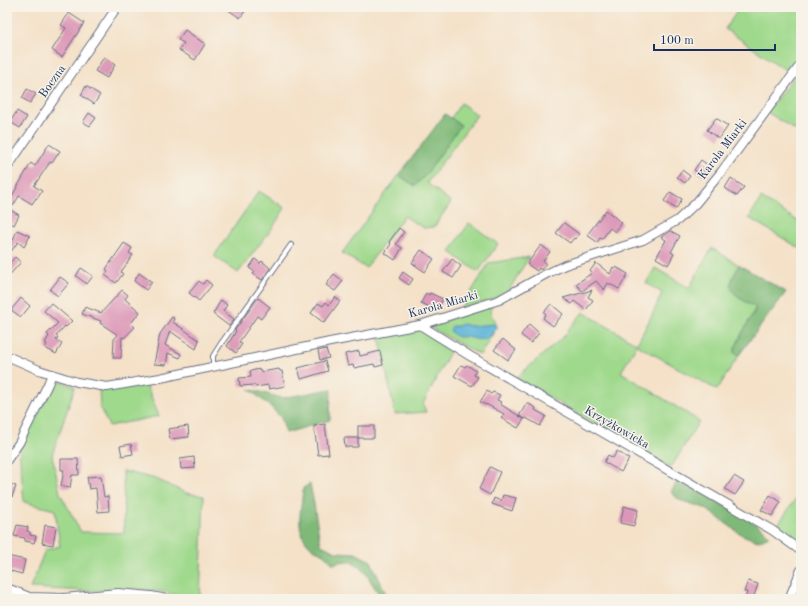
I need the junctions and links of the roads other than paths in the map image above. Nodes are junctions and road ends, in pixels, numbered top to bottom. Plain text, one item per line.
1 (117, 7) edge
2 (801, 64) edge
3 (7, 168) edge
4 (292, 244) dead end
5 (420, 325) junction
6 (7, 356) edge
7 (213, 368) junction
8 (52, 374) junction
9 (7, 460) edge
10 (801, 551) edge
11 (801, 570) edge
12 (7, 588) edge
13 (167, 599) edge
14 (789, 599) edge

1 - 3 street, Boczna
2 - 5 street, Karola Miarki
4 - 7 lane
5 - 7 street, Karola Miarki
5 - 10 street, Krzyżkowicka
6 - 8 street, Karola Miarki
7 - 8 street, Karola Miarki
8 - 9 street
11 - 14 street
12 - 13 street

